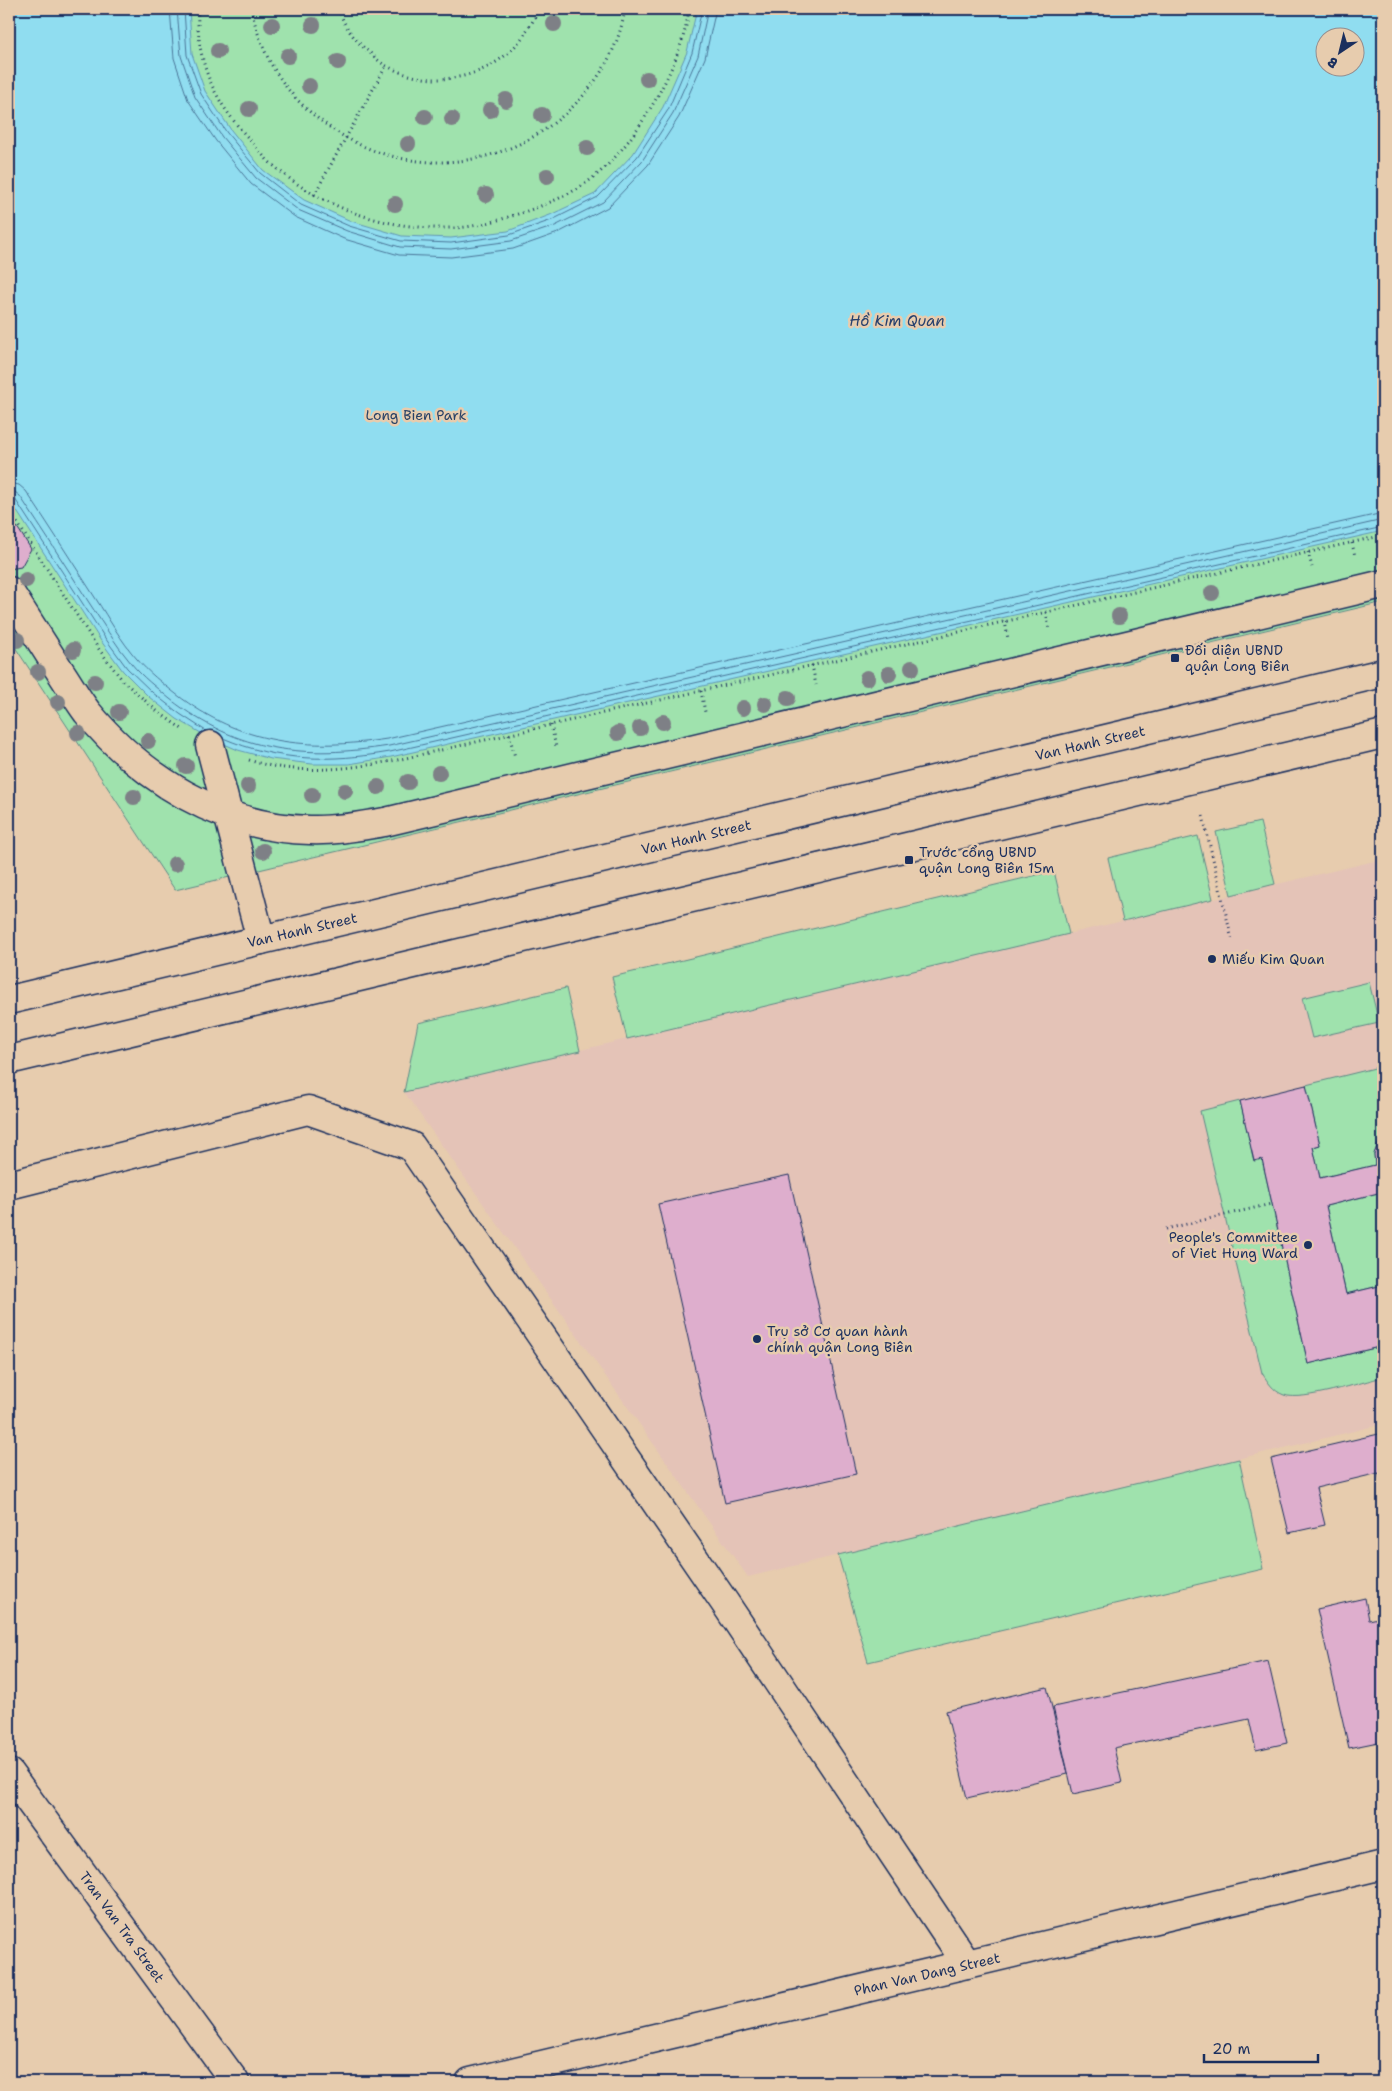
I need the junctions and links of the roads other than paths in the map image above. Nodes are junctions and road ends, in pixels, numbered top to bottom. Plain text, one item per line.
1 (1383, 584) edge
2 (9, 591) edge
3 (1383, 673) edge
4 (1383, 734) edge
5 (210, 745) road end
6 (229, 815) junction
7 (261, 940) junction
8 (9, 1000) edge
9 (9, 1060) edge
10 (9, 1185) edge
11 (9, 1773) edge
12 (1383, 1865) edge
13 (967, 1964) junction
14 (235, 2082) edge
15 (470, 2082) edge

1 - 6 street
2 - 6 street
3 - 7 street, Van Hanh Street
4 - 9 street
5 - 6 street
6 - 7 street
7 - 8 street, Van Hanh Street
10 - 13 street
11 - 14 street, Tran Van Tra Street
12 - 13 street, Phan Van Dang Street
13 - 15 street, Phan Van Dang Street

